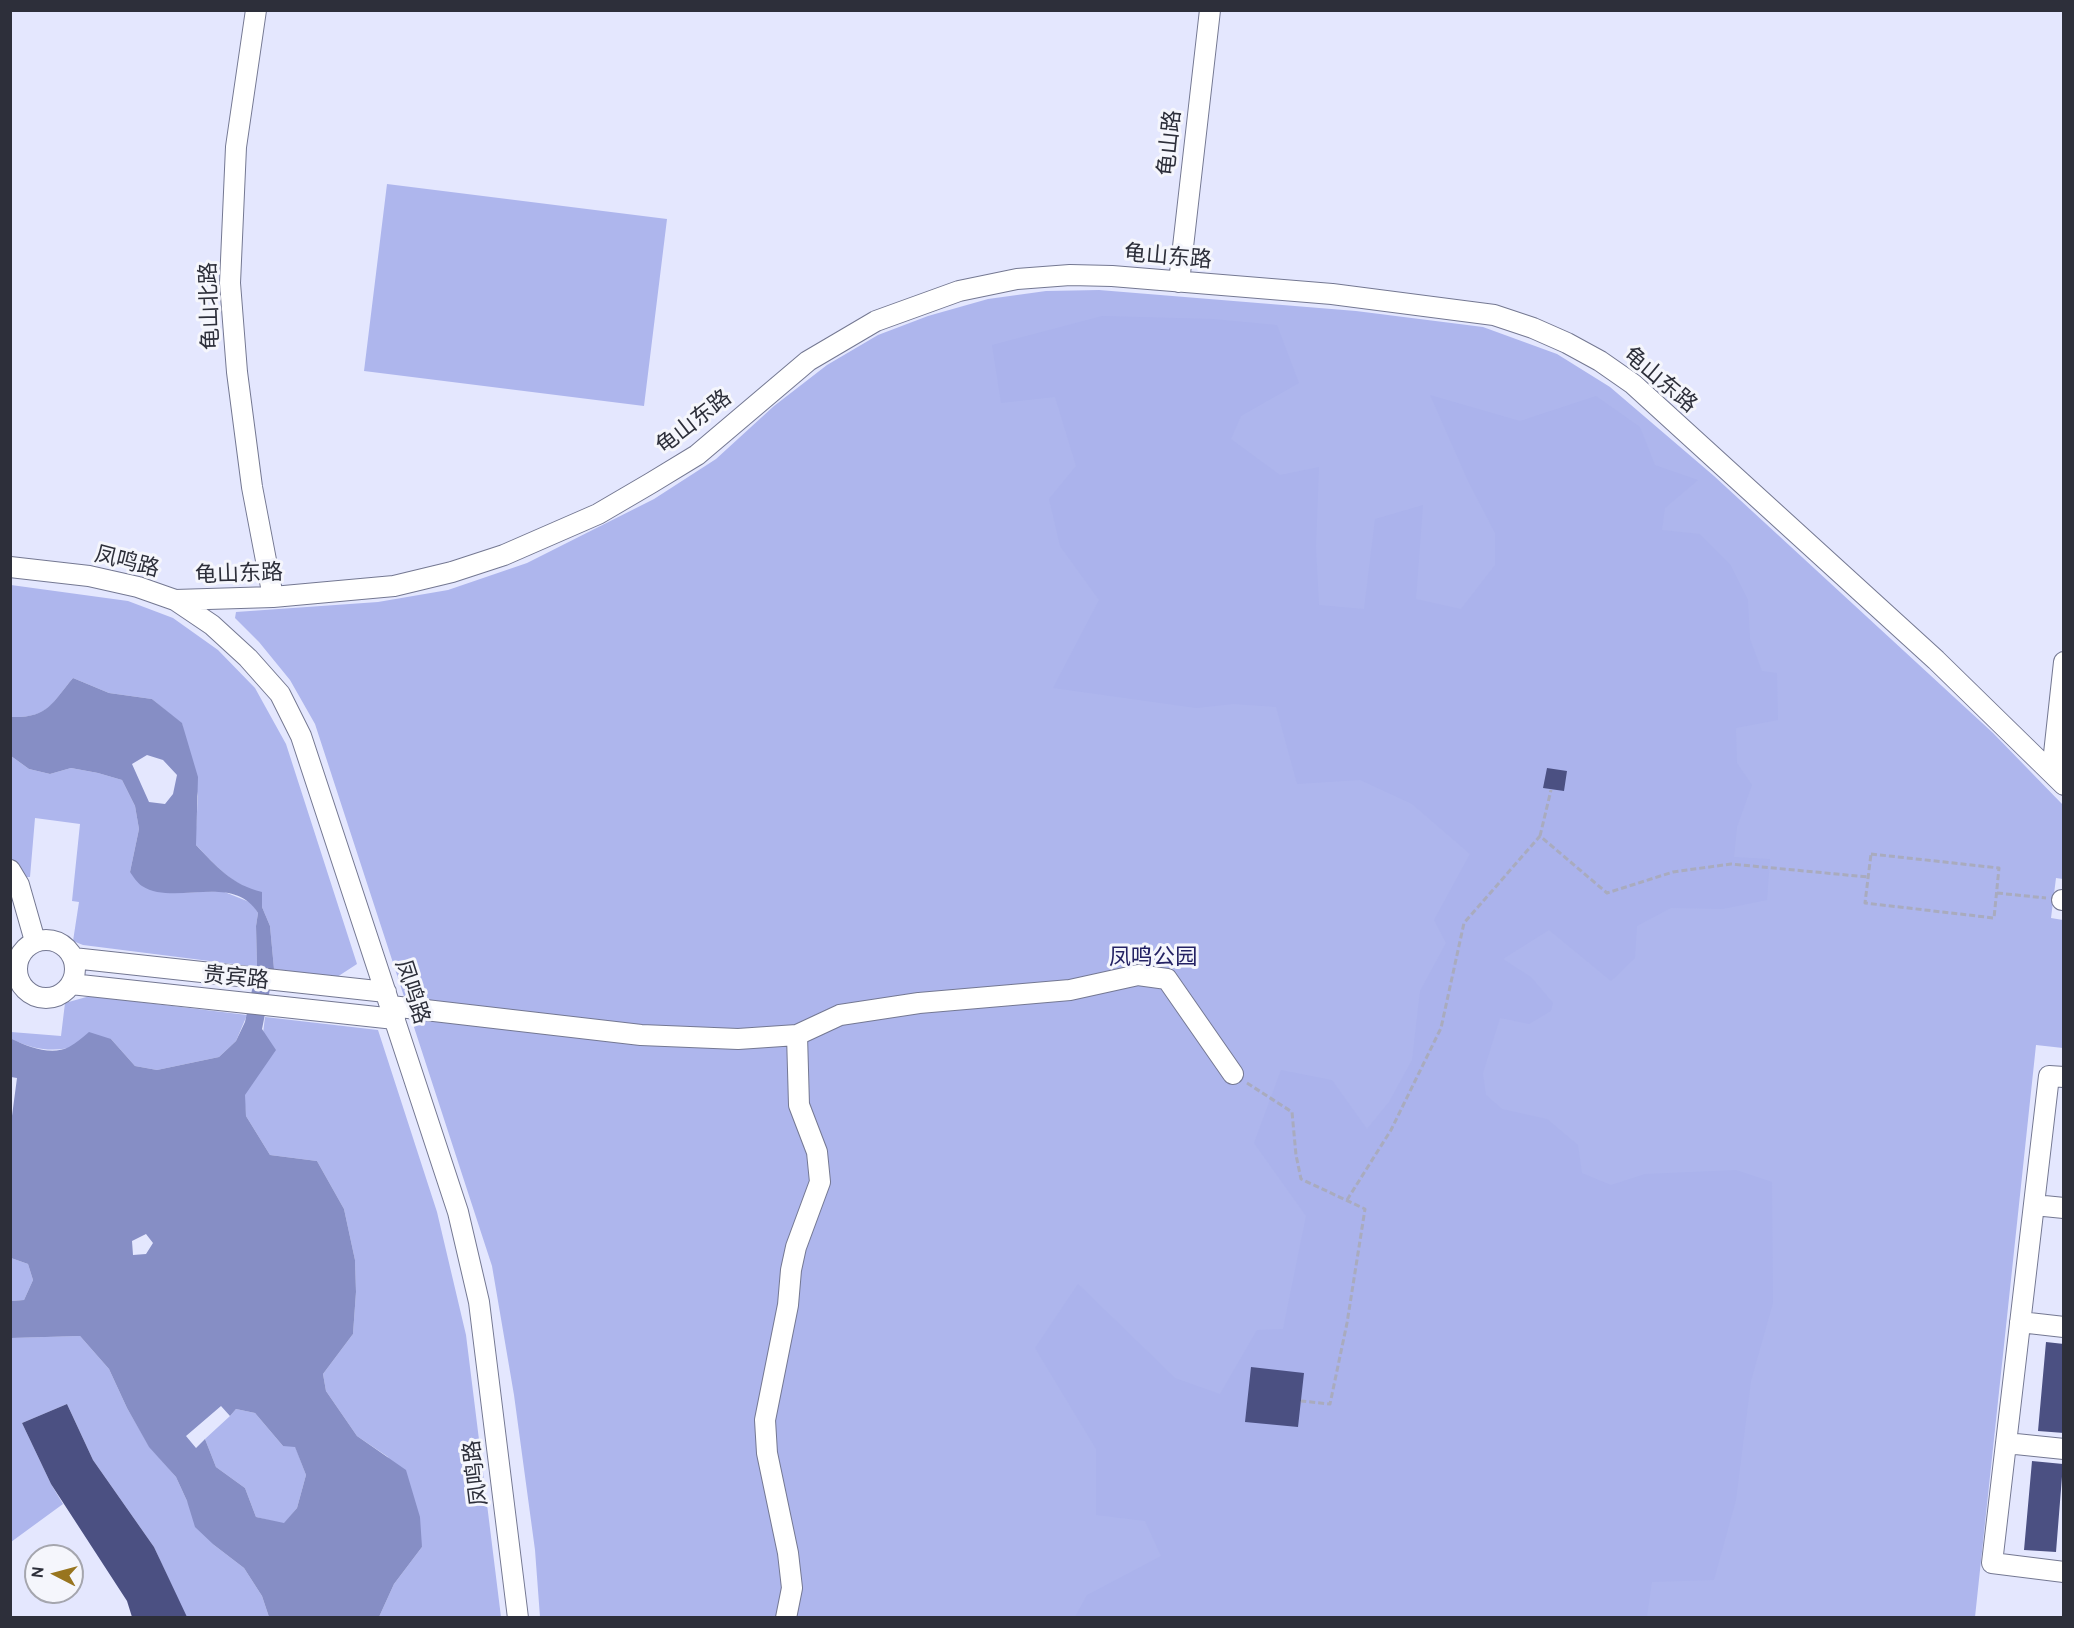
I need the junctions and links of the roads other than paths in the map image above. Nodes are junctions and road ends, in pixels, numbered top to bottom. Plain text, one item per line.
1 (256, 10) edge
2 (1210, 10) edge
3 (1179, 282) junction
4 (10, 567) edge
5 (273, 597) junction
6 (175, 600) junction
7 (2064, 662) edge
8 (2058, 778) edge
9 (10, 870) edge
10 (35, 941) junction
11 (73, 958) junction
12 (71, 984) junction
13 (391, 1006) junction
14 (797, 1035) junction
15 (1233, 1074) road end
16 (2064, 1077) edge
17 (2034, 1205) junction
18 (2064, 1208) edge
19 (2020, 1322) junction
20 (2064, 1328) edge
21 (2006, 1443) junction
22 (2064, 1449) edge
23 (2064, 1572) edge
24 (518, 1617) edge
25 (786, 1617) edge

1 - 5 street, 龟山北路
2 - 3 street, 龟山路
3 - 5 street, 龟山东路
3 - 8 street, 龟山东路
4 - 6 street, 凤鸣路
5 - 6 street, 龟山东路
6 - 13 street, 凤鸣路
7 - 8 street
9 - 10 street
10 - 11 street
10 - 12 street
11 - 12 street
11 - 13 street, 贵宾路
12 - 13 street, 贵宾路
13 - 14 street
13 - 24 street, 凤鸣路
14 - 15 street
14 - 25 street
16 - 17 street
17 - 18 street
17 - 19 street
19 - 20 street
19 - 21 street
21 - 22 street
21 - 23 street

